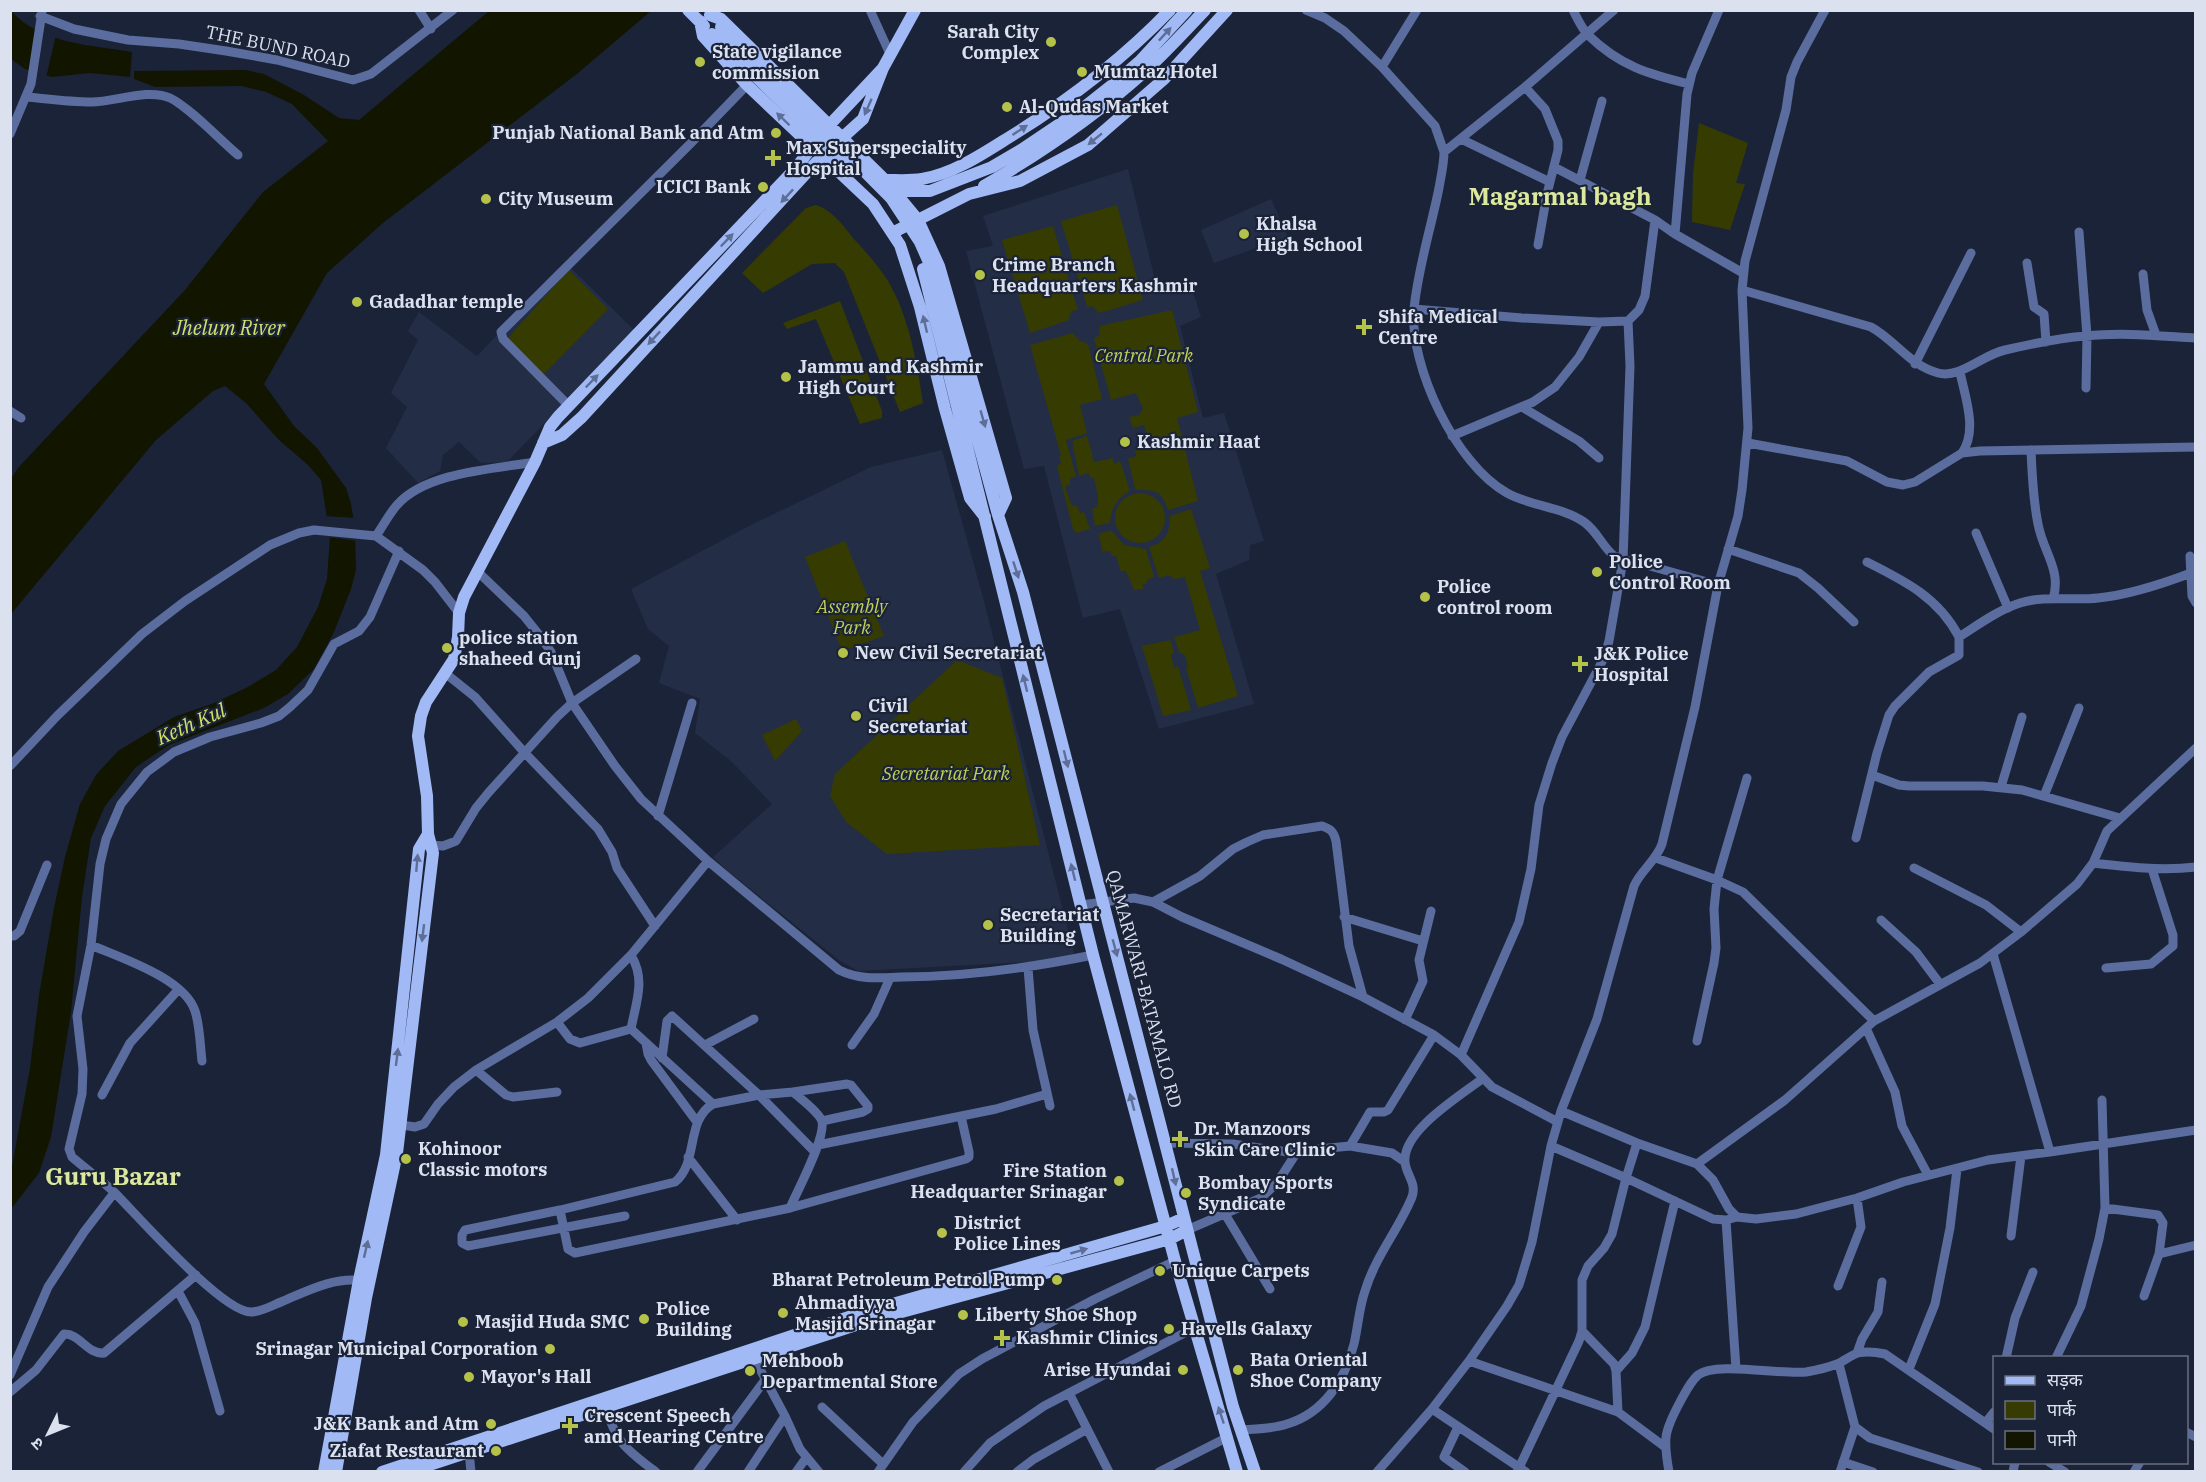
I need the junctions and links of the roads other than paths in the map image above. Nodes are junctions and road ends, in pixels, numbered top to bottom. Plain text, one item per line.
1 (419, 10) edge
2 (453, 10) edge
3 (688, 10) edge
4 (870, 10) edge
5 (915, 10) edge
6 (1170, 10) edge
7 (1187, 10) edge
8 (1205, 10) edge
9 (1227, 10) edge
10 (1306, 10) edge
11 (1417, 10) edge
12 (1573, 10) edge
13 (1614, 10) edge
14 (1719, 10) edge
15 (1825, 10) edge
16 (705, 16) edge
17 (40, 17) edge
18 (431, 29) junction
19 (1586, 34) junction
20 (890, 54) junction
21 (1382, 67) junction
22 (883, 68) junction
23 (1689, 84) junction
24 (747, 85) junction
25 (1526, 87) junction
26 (27, 98) junction
27 (1602, 101) dead end
28 (831, 125) junction
29 (10, 134) edge
30 (842, 138) junction
31 (1461, 139) junction
32 (1035, 141) junction
33 (812, 146) junction
34 (1444, 152) junction
35 (238, 155) dead end
36 (822, 156) junction
37 (970, 161) junction
38 (1554, 167) junction
39 (885, 180) junction
40 (1580, 180) junction
41 (1550, 182) junction
42 (894, 191) junction
43 (969, 194) junction
44 (918, 220) junction
45 (1654, 220) junction
46 (2079, 232) dead end
47 (892, 233) junction
48 (1675, 234) junction
49 (1538, 245) dead end
50 (1971, 253) dead end
51 (2027, 263) dead end
52 (1743, 273) junction
53 (2143, 273) dead end
54 (1742, 290) junction
55 (1414, 309) junction
56 (1628, 321) junction
57 (1599, 322) junction
58 (2156, 335) junction
59 (2086, 336) junction
60 (2196, 338) edge
61 (2046, 342) junction
62 (1915, 363) junction
63 (1960, 372) junction
64 (2086, 388) dead end
65 (569, 406) junction
66 (1522, 407) junction
67 (10, 411) edge
68 (21, 418) dead end
69 (1452, 436) junction
70 (543, 443) junction
71 (1748, 443) junction
72 (2196, 447) edge
73 (2031, 450) junction
74 (1962, 453) junction
75 (1599, 458) dead end
76 (535, 462) junction
77 (992, 516) junction
78 (1976, 533) dead end
79 (373, 536) junction
80 (1728, 549) junction
81 (399, 551) junction
82 (2190, 556) dead end
83 (1623, 560) junction
84 (1867, 562) dead end
85 (478, 572) junction
86 (2191, 573) junction
87 (1718, 585) junction
88 (2053, 599) junction
89 (2196, 603) edge
90 (2008, 608) junction
91 (459, 613) junction
92 (1854, 622) dead end
93 (1959, 637) junction
94 (636, 659) dead end
95 (445, 673) junction
96 (572, 703) junction
97 (692, 703) dead end
98 (2079, 708) dead end
99 (2022, 717) dead end
100 (2196, 748) edge
101 (524, 752) junction
102 (10, 766) edge
103 (1872, 775) junction
104 (1746, 778) dead end
105 (2001, 787) junction
106 (2044, 796) junction
107 (658, 816) junction
108 (2120, 818) junction
109 (1856, 838) dead end
110 (430, 840) junction
111 (1656, 858) junction
112 (708, 861) junction
113 (2093, 863) junction
114 (47, 865) dead end
115 (2196, 867) edge
116 (1914, 868) dead end
117 (2152, 869) junction
118 (1717, 880) junction
119 (1102, 901) junction
120 (1153, 902) junction
121 (1081, 905) junction
122 (1431, 911) dead end
123 (1344, 917) junction
124 (1881, 920) dead end
125 (655, 926) junction
126 (2021, 932) junction
127 (10, 936) edge
128 (1423, 941) junction
129 (91, 945) junction
130 (1993, 954) junction
131 (631, 955) junction
132 (1093, 955) junction
133 (1028, 968) junction
134 (2106, 968) dead end
135 (890, 978) junction
136 (1940, 984) junction
137 (178, 990) junction
138 (1363, 997) junction
139 (754, 1019) dead end
140 (1405, 1020) junction
141 (557, 1022) junction
142 (1870, 1025) junction
143 (631, 1029) junction
144 (1434, 1035) junction
145 (1697, 1041) dead end
146 (646, 1043) junction
147 (705, 1045) junction
148 (852, 1046) dead end
149 (1461, 1055) junction
150 (662, 1058) junction
151 (202, 1061) dead end
152 (476, 1070) junction
153 (1482, 1079) junction
154 (557, 1092) dead end
155 (793, 1092) junction
156 (1047, 1094) junction
157 (102, 1095) dead end
158 (759, 1095) junction
159 (2102, 1100) dead end
160 (713, 1104) junction
161 (1050, 1106) dead end
162 (1561, 1111) junction
163 (961, 1116) junction
164 (822, 1121) junction
165 (697, 1122) junction
166 (1558, 1122) junction
167 (395, 1124) junction
168 (2196, 1130) edge
169 (1166, 1143) junction
170 (1637, 1143) junction
171 (2103, 1145) junction
172 (1350, 1146) junction
173 (1551, 1146) junction
174 (816, 1148) junction
175 (1297, 1152) junction
176 (2050, 1152) junction
177 (2021, 1156) junction
178 (688, 1158) junction
179 (1405, 1162) junction
180 (1697, 1164) junction
181 (1957, 1169) junction
182 (1928, 1175) junction
183 (1626, 1178) junction
184 (114, 1193) junction
185 (1857, 1198) junction
186 (1675, 1201) junction
187 (790, 1208) junction
188 (2105, 1208) junction
189 (560, 1210) junction
190 (1226, 1215) junction
191 (625, 1216) dead end
192 (1737, 1217) junction
193 (737, 1220) junction
194 (1726, 1220) junction
195 (1186, 1224) junction
196 (1166, 1226) junction
197 (563, 1228) junction
198 (2012, 1236) dead end
199 (1170, 1239) junction
200 (2196, 1245) edge
201 (2159, 1254) junction
202 (1175, 1261) junction
203 (2033, 1272) dead end
204 (196, 1275) junction
205 (364, 1281) junction
206 (1882, 1282) dead end
207 (1838, 1286) dead end
208 (1270, 1289) dead end
209 (177, 1291) junction
210 (2144, 1296) dead end
211 (1194, 1328) junction
212 (1582, 1331) junction
213 (1857, 1353) junction
214 (2006, 1356) edge
215 (2057, 1356) edge
216 (754, 1358) junction
217 (1469, 1361) junction
218 (1839, 1364) junction
219 (1736, 1369) junction
220 (1909, 1370) junction
221 (1616, 1371) junction
222 (10, 1375) edge
223 (765, 1380) junction
224 (1555, 1391) junction
225 (10, 1392) edge
226 (1070, 1393) junction
227 (606, 1406) junction
228 (822, 1407) dead end
229 (1432, 1409) junction
230 (220, 1411) dead end
231 (1618, 1412) junction
232 (1993, 1414) edge
233 (785, 1416) junction
234 (1986, 1422) junction
235 (1855, 1426) junction
236 (1458, 1427) junction
237 (1993, 1427) edge
238 (1087, 1429) junction
239 (1241, 1430) junction
240 (1228, 1437) junction
241 (1665, 1447) junction
242 (469, 1451) junction
243 (806, 1458) junction
244 (2052, 1464) edge
245 (1841, 1467) edge
246 (880, 1468) edge
247 (1521, 1470) edge
248 (324, 1472) edge
249 (336, 1472) edge
250 (382, 1472) edge
251 (408, 1472) edge
252 (471, 1472) edge
253 (656, 1472) edge
254 (697, 1472) edge
255 (748, 1472) edge
256 (796, 1472) edge
257 (819, 1472) edge
258 (963, 1472) edge
259 (1017, 1472) edge
260 (1109, 1472) edge
261 (1159, 1472) edge
262 (1237, 1472) edge
263 (1256, 1472) edge
264 (1377, 1472) edge
265 (1465, 1472) edge
266 (1669, 1472) edge
267 (1873, 1472) edge
268 (1978, 1472) edge
269 (2066, 1472) edge

1 - 18 street
2 - 18 street, THE BUND ROAD
3 - 16 main road
4 - 20 street
5 - 20 main road
37 -> 6 main road
32 -> 7 main road
8 - 43 main road
9 -> 43 main road
10 - 21 street
11 - 21 street
12 - 19 street
13 - 19 street
14 - 23 street
15 - 52 street
16 - 24 main road
16 - 28 main road
16 - 77 main road, bridge
17 - 18 street, THE BUND ROAD
17 - 26 street
19 - 23 street
19 - 25 street
20 - 22 main road
21 - 34 street
22 - 28 main road
22 -> 30 main road
23 - 48 street
33 -> 24 main road
24 - 65 street
25 - 31 street
25 - 38 street
26 - 29 street
26 - 35 street
27 - 40 street
28 - 30 main road
28 - 33 main road
30 - 36 main road
30 - 39 main road
31 - 34 street
31 - 41 street
32 - 37 main road
32 - 42 main road
33 - 36 main road
65 -> 33 main road
34 - 55 street
36 - 47 main road
36 -> 70 main road
37 - 39 main road
38 - 40 street
38 - 41 street
39 - 42 main road
40 - 45 street
41 - 49 street
42 - 44 main road
43 - 44 main road
44 - 47 main road
44 -> 77 main road
45 - 48 street
45 - 56 street
46 - 59 street
77 -> 47 main road
48 - 52 street
50 - 62 street
51 - 61 street
52 - 54 street
53 - 58 street
54 - 62 street
54 - 71 street
55 - 57 street
55 - 69 street
56 - 57 street
56 - 83 street
57 - 66 street
58 - 59 street
58 - 60 street
59 - 61 street
59 - 64 street
61 - 63 street
62 - 63 street
63 - 74 street
65 - 70 main road
66 - 69 street
66 - 75 street
67 - 68 street
69 - 83 street
70 - 76 main road
71 - 74 street
71 - 80 street
72 - 73 street
73 - 74 street
73 - 88 street
76 - 79 street
76 - 85 main road
77 -> 119 main road, QAMARWARI-BATAMALO RD
121 -> 77 main road
78 - 90 street
79 - 81 street
79 - 102 street
80 - 87 street
80 - 92 street
81 - 91 street
81 - 129 street
82 - 86 street
83 - 87 street
83 - 149 street
84 - 93 street
85 - 91 main road
85 - 96 street
86 - 88 street
86 - 89 street
87 - 111 street
88 - 90 street
90 - 93 street
91 - 95 main road
93 - 103 street
94 - 96 street
95 - 101 street
95 - 110 main road
96 - 101 street
96 - 107 street
97 - 107 street
98 - 106 street
99 - 105 street
100 - 108 street
101 - 110 street
101 - 125 street
103 - 105 street
103 - 109 street
104 - 118 street
105 - 106 street
106 - 108 street
107 - 112 street
108 - 113 street
110 - 167 main road
111 - 118 street
111 - 162 street
112 - 125 street
112 - 135 street
113 - 117 street
113 - 126 street
114 - 127 street
115 - 117 street
116 - 126 street
117 - 134 street
118 - 142 street
118 - 145 street
119 - 120 street
119 - 121 street
119 -> 169 main road, QAMARWARI-BATAMALO RD
120 - 123 street
120 - 138 street
121 - 132 main road
122 - 128 street
123 - 128 street
123 - 138 street
124 - 136 street
125 - 131 street
126 - 130 street
128 - 140 street
129 - 137 street
129 - 184 street
130 - 136 street
130 - 176 street
131 - 141 street
131 - 143 street
132 - 133 street
196 -> 132 main road
133 - 135 street
133 - 156 street
135 - 148 street
136 - 142 street
137 - 151 street
137 - 157 street
138 - 140 street
139 - 147 street
140 - 144 street
141 - 143 street
141 - 152 street
142 - 180 street
142 - 182 street
143 - 146 street
144 - 149 street
144 - 172 street
146 - 150 street
146 - 165 street
147 - 150 street
147 - 158 street
149 - 153 street
150 - 160 street
152 - 154 street
152 - 167 street
153 - 166 street
153 - 179 street
155 - 158 street
155 - 164 street
155 - 164 street
156 - 161 street
156 - 163 street
158 - 160 street
158 - 174 street
159 - 171 street
160 - 165 street
162 - 166 street
162 - 170 street
163 - 174 street
163 - 187 street
164 - 174 street
165 - 178 street
166 - 173 street
167 - 205 main road
168 - 171 street
169 - 175 street
169 -> 195 main road, QAMARWARI-BATAMALO RD
170 - 180 street
170 - 183 street
171 - 176 street
171 - 188 street
172 - 175 street
172 - 179 street
173 - 183 street
173 - 217 street
174 - 187 street
175 - 190 street
176 - 177 street
177 - 181 street
177 - 198 street
178 - 189 street
178 - 193 street
179 - 239 street
180 - 192 street
181 - 182 street
181 - 220 street
182 - 185 street
183 - 186 street
183 - 212 street
184 - 204 street
184 - 222 street
185 - 192 street
185 - 207 street
186 - 194 street
186 - 221 street
187 - 193 street
188 - 201 street
188 - 215 street
189 - 197 street
189 - 197 street
190 - 195 street
190 - 208 street
191 - 197 street
192 - 194 street
193 - 197 street
194 - 219 street
195 - 196 main road
195 - 199 main road
195 - 239 main road, QAMARWARI-BATAMALO RD
196 - 199 main road
250 -> 196 main road
199 - 202 main road
199 - 216 main road
200 - 201 street
201 - 210 street
202 - 211 main road
202 - 246 street
203 - 214 street
204 - 205 street
204 - 209 street
205 - 248 main road
205 - 249 main road
206 - 213 street
209 - 225 street
209 - 230 street
211 - 226 street
240 -> 211 main road
212 - 221 street
212 - 224 street
213 - 218 street
213 - 220 street
216 - 223 street
216 - 227 main road
217 - 224 street
217 - 229 street
218 - 219 street
218 - 235 street
219 - 241 street
220 - 234 street
221 - 231 street
223 - 233 street
223 - 254 street
224 - 231 street
224 - 247 street
226 - 238 street
226 - 258 street
227 - 242 main road
227 - 253 street
228 - 246 street
229 - 236 street
229 - 264 street
231 - 241 street
232 - 234 street
233 - 243 street
233 - 255 street
234 - 237 street
235 - 245 street
235 - 268 street
236 - 247 street
236 - 265 street
238 - 259 street
238 - 260 street
239 - 263 main road, QAMARWARI-BATAMALO RD
240 - 261 street
240 - 262 main road
241 - 266 street
242 - 251 main road
242 - 252 street
243 - 256 street
243 - 257 street
244 - 269 street
245 - 267 street

